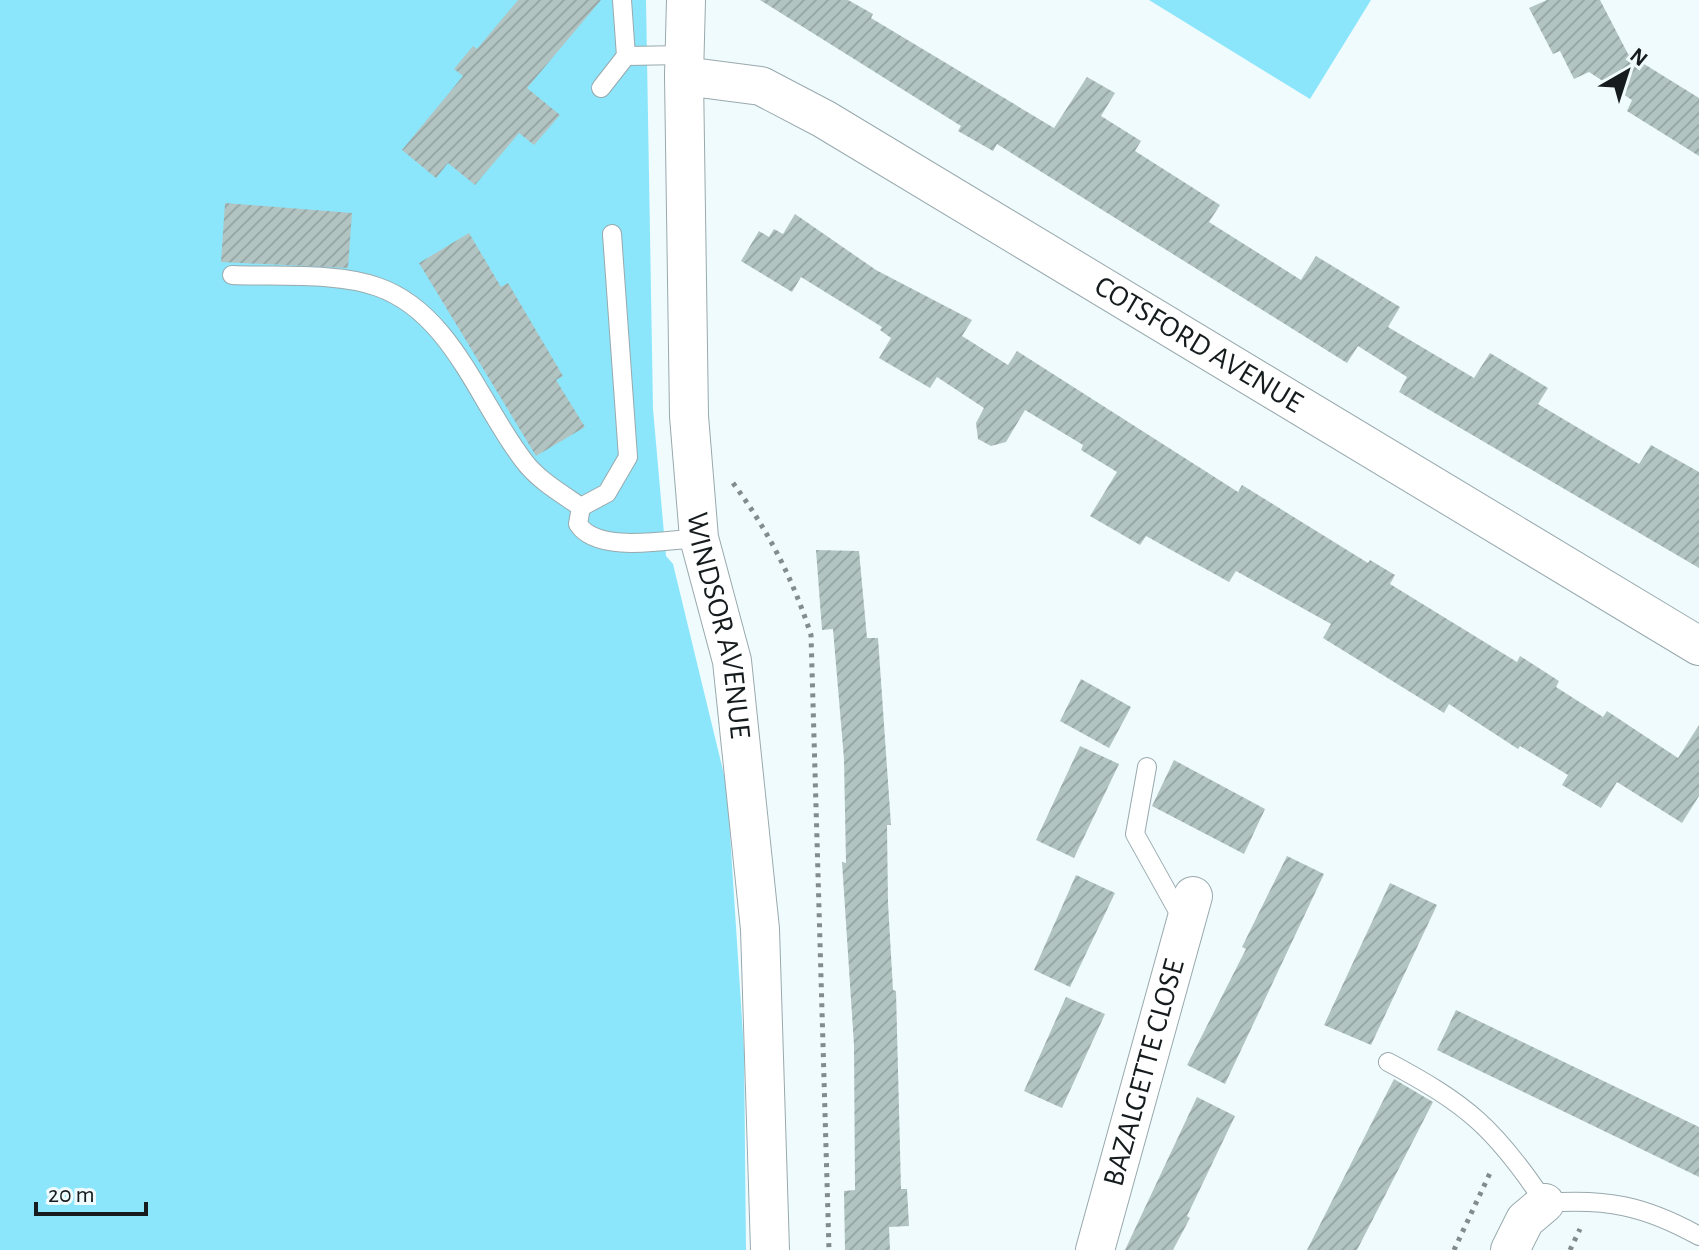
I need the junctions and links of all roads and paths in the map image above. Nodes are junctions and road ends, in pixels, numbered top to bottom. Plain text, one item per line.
1 (622, 0) edge
2 (686, 0) edge
3 (626, 56) junction
4 (684, 66) junction
5 (601, 88) dead end
6 (612, 234) dead end
7 (232, 275) dead end
8 (692, 445) junction
9 (581, 507) junction
10 (699, 538) junction
11 (1699, 646) edge
12 (1147, 767) dead end
13 (1189, 911) joint
14 (1388, 1062) dead end
15 (1509, 1151) junction
16 (1545, 1203) junction
17 (1699, 1236) edge
18 (770, 1250) edge
19 (829, 1250) edge
20 (1095, 1250) edge
21 (1454, 1250) edge
22 (1510, 1250) edge

1 - 3 lane
2 - 4 street, WINDSOR AVENUE
3 - 4 lane
3 - 5 lane
4 - 8 street, WINDSOR AVENUE
4 - 11 street, COTSFORD AVENUE
6 - 9 lane
7 - 9 lane
8 - 10 street, WINDSOR AVENUE
8 - 19 path
9 - 10 lane
10 - 18 street, WINDSOR AVENUE
12 - 13 lane
13 - 20 street, BAZALGETTE CLOSE
14 - 15 lane
15 - 16 lane
15 - 21 path
16 - 17 lane
16 - 22 street

